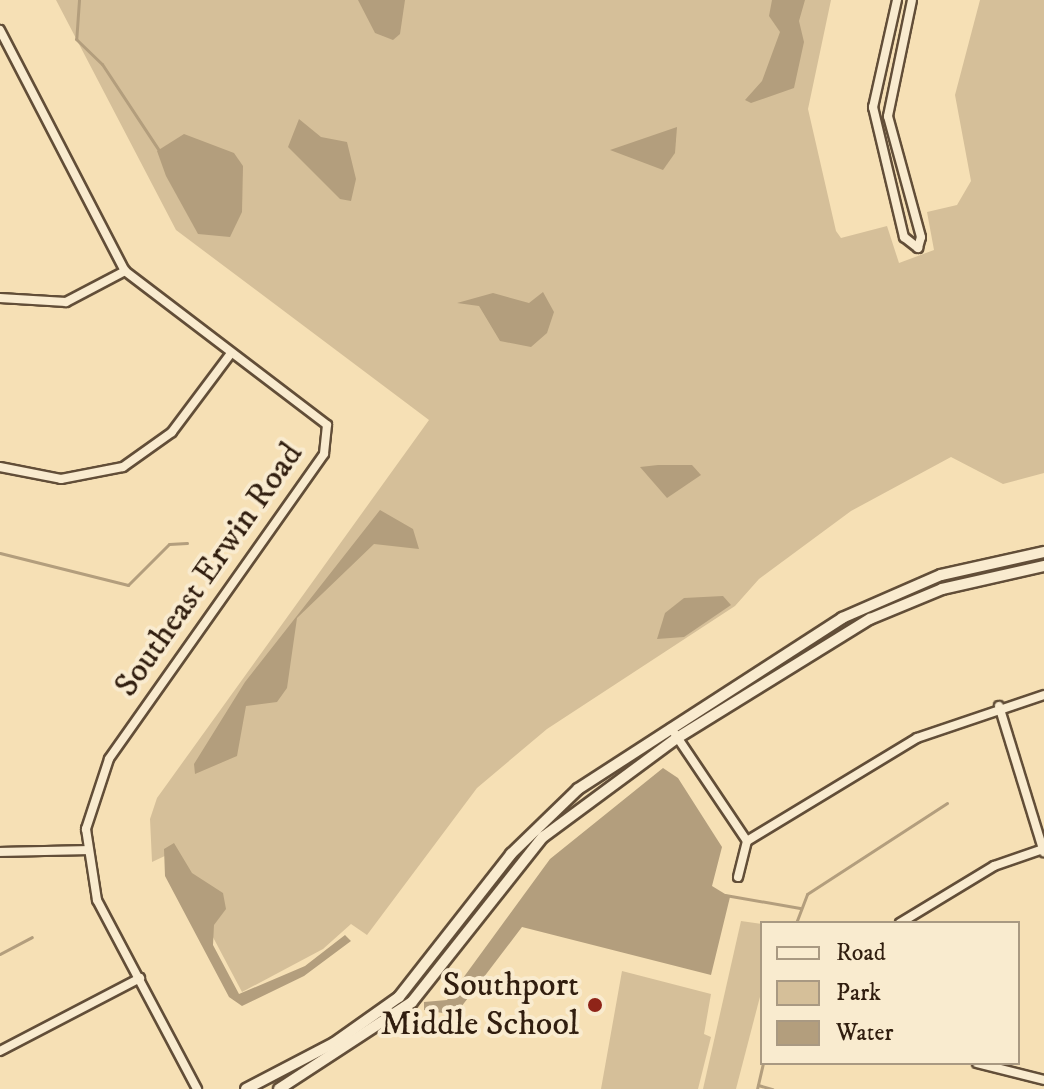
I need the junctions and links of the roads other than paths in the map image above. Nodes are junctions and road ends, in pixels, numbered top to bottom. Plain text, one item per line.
1 (897, 0) edge
2 (912, 0) edge
3 (0, 30) edge
4 (886, 43) junction
5 (900, 43) junction
6 (125, 271) junction
7 (0, 298) edge
8 (231, 353) junction
9 (0, 467) edge
10 (1044, 552) edge
11 (1044, 566) edge
12 (903, 589) junction
13 (907, 602) junction
14 (777, 659) junction
15 (784, 670) junction
16 (1044, 695) edge
17 (999, 706) junction
18 (674, 733) junction
19 (534, 828) junction
20 (543, 837) junction
21 (747, 841) junction
22 (87, 850) junction
23 (1043, 851) edge
24 (0, 852) edge
25 (738, 877) dead end
26 (903, 921) edge
27 (442, 948) junction
28 (454, 956) junction
29 (140, 978) junction
30 (334, 1043) junction
31 (0, 1051) edge
32 (343, 1054) junction
33 (988, 1065) edge
34 (1044, 1080) edge
35 (197, 1089) edge
36 (246, 1089) edge
37 (279, 1089) edge

1 - 4 street
2 - 5 street
3 - 6 street, Southeast Erwin Road
4 - 5 street
4 - 5 street
6 - 7 street
6 - 8 street, Southeast Erwin Road
8 - 9 street
8 - 22 street, Southeast Erwin Road
10 - 12 street
11 - 13 street
12 - 13 street
12 - 14 street
13 - 15 street
14 - 15 street
14 - 18 street
15 - 18 street
16 - 17 street
17 - 21 street
17 - 23 street
18 - 19 street
18 - 20 street
18 - 21 street
19 - 20 street
19 - 27 street
20 - 28 street
21 - 25 street
22 - 24 street
22 - 29 street, Southeast Erwin Road
23 - 26 street
27 - 28 street
27 - 30 street
28 - 32 street
29 - 31 street
29 - 35 street, Southeast Erwin Road
30 - 32 street
30 - 36 street
32 - 37 street
33 - 34 street

